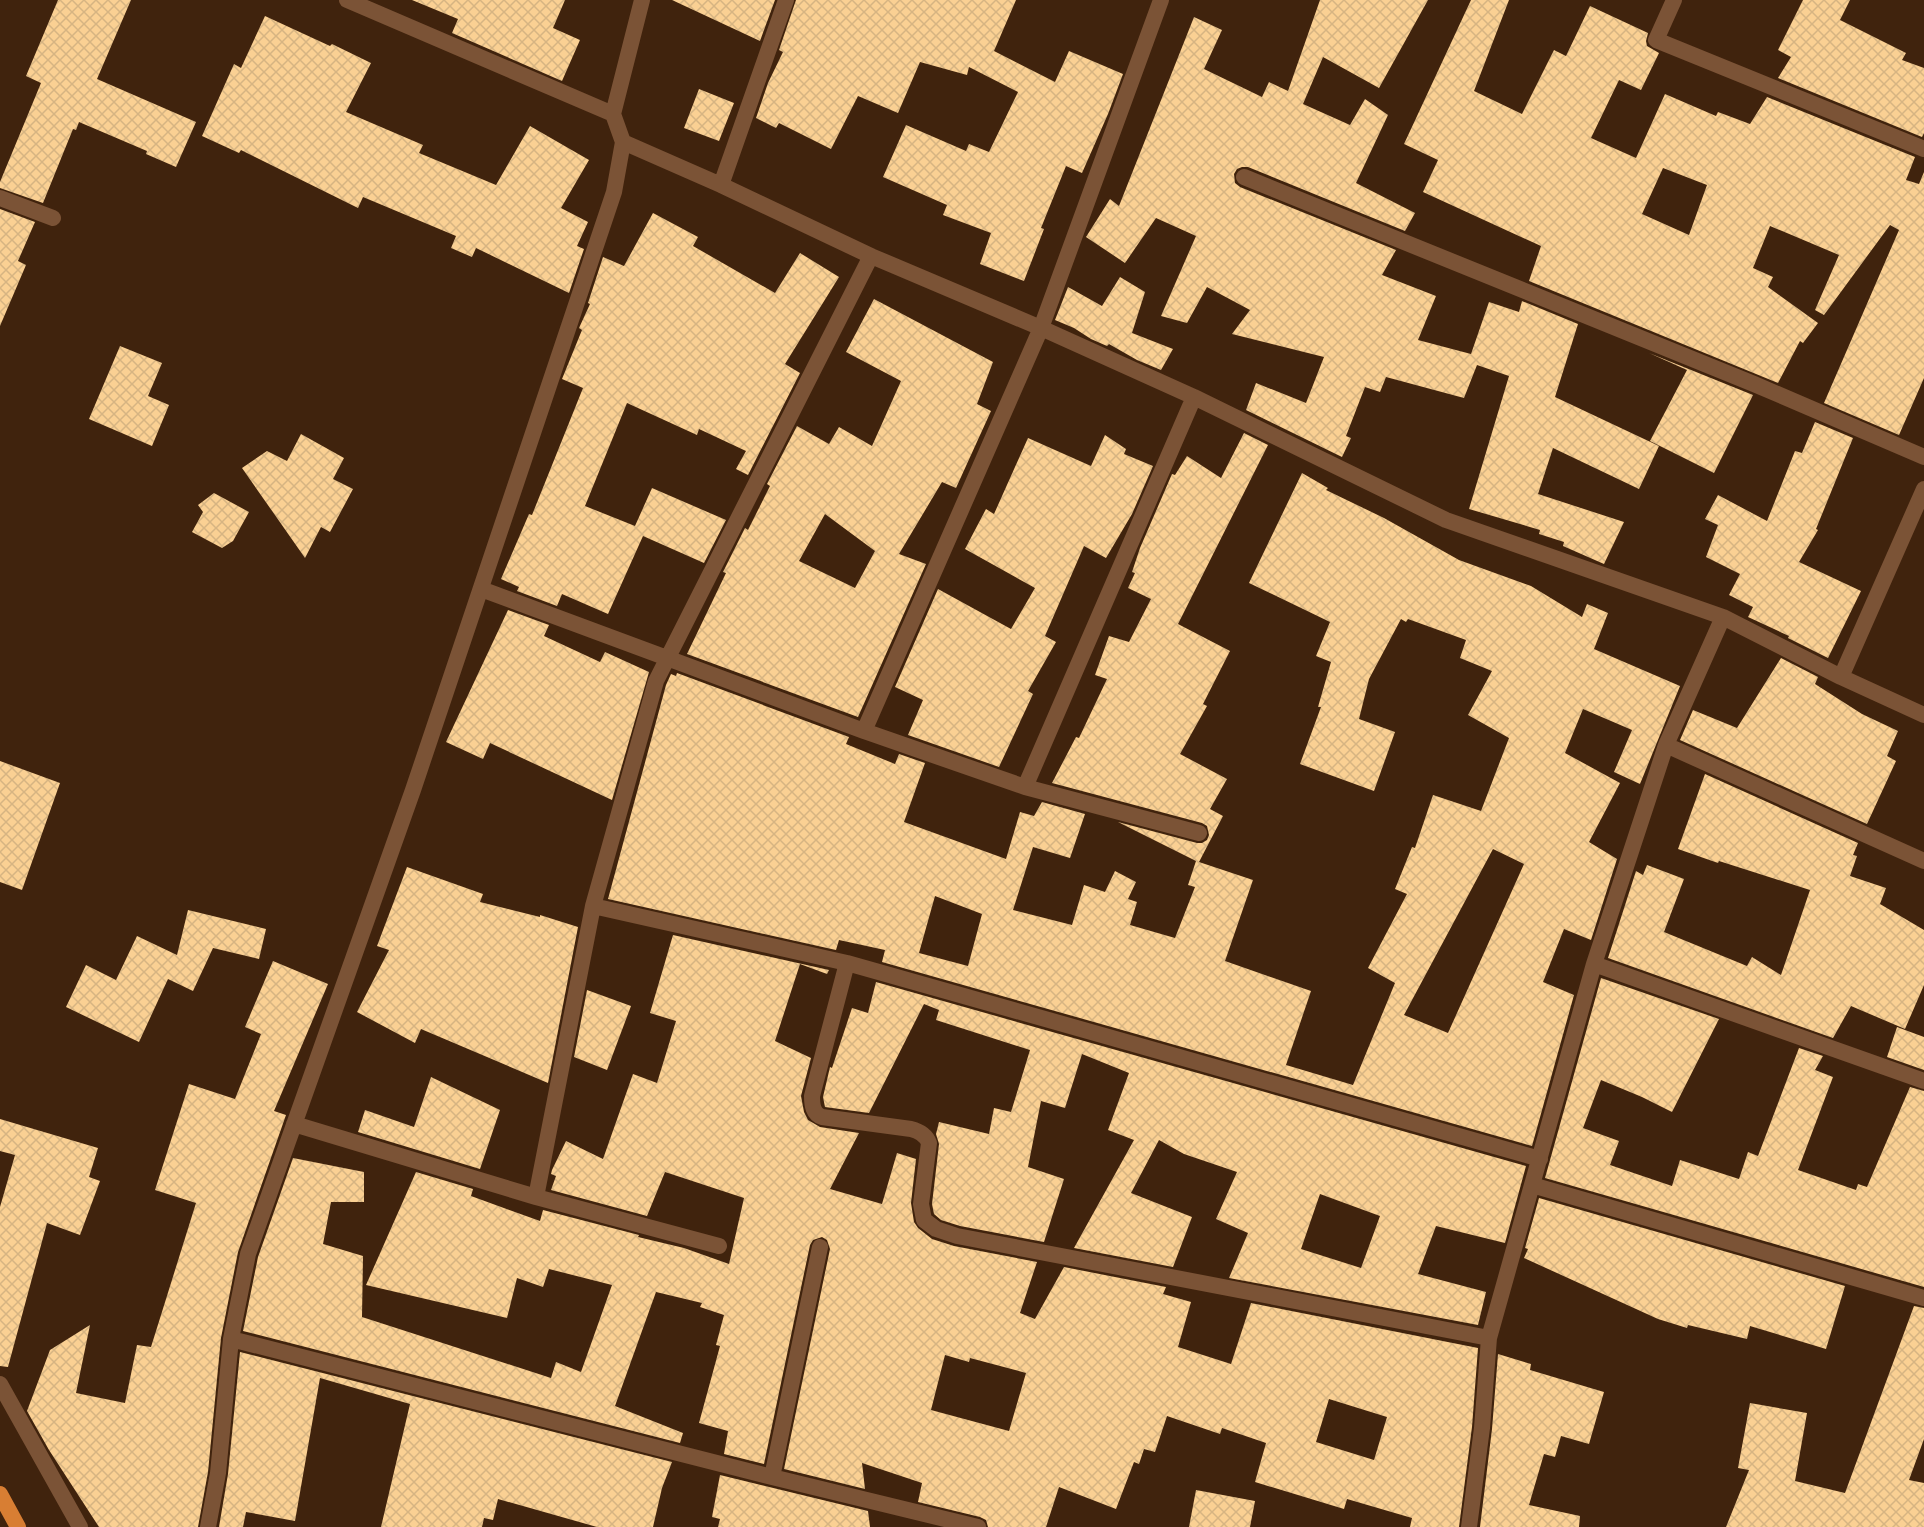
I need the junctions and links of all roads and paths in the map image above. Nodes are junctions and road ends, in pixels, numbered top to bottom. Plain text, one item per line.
1 (347, 0) edge
2 (642, 0) edge
3 (786, 0) edge
4 (1161, 0) edge
5 (1674, 0) edge
6 (613, 114) junction
7 (623, 142) junction
8 (1924, 149) edge
9 (1244, 177) dead end
10 (721, 185) junction
11 (0, 198) edge
12 (53, 218) dead end
13 (871, 256) junction
14 (1041, 328) junction
15 (1194, 397) junction
16 (1924, 457) edge
17 (1924, 489) edge
18 (481, 590) junction
19 (1723, 616) junction
20 (667, 658) junction
21 (1841, 677) junction
22 (1924, 715) edge
23 (864, 731) junction
24 (1666, 745) junction
25 (1025, 787) junction
26 (1199, 833) dead end
27 (1924, 861) edge
28 (593, 906) junction
29 (848, 963) junction
30 (1594, 964) junction
31 (1924, 1081) edge
32 (294, 1124) junction
33 (1540, 1159) junction
34 (1532, 1185) junction
35 (536, 1197) junction
36 (719, 1246) dead end
37 (820, 1247) dead end
38 (1924, 1298) edge
39 (1489, 1338) junction
40 (231, 1339) junction
41 (0, 1384) edge
42 (772, 1478) junction
43 (0, 1494) edge
44 (926, 1522) edge
45 (18, 1527) edge
46 (80, 1527) edge
47 (208, 1527) edge
48 (978, 1527) edge
49 (1470, 1527) edge

1 - 6 street
2 - 6 street
3 - 10 street
4 - 14 street
5 - 8 street
6 - 7 street
7 - 10 street
7 - 18 street
9 - 16 street
10 - 13 street
11 - 12 street
13 - 14 street
13 - 20 street
14 - 15 street
14 - 23 street
15 - 19 street
15 - 25 street
17 - 21 street
18 - 20 street
18 - 32 street
19 - 21 street
19 - 24 street
20 - 23 street
20 - 28 street
21 - 22 street
23 - 25 street
24 - 27 street
24 - 30 street
25 - 26 street
28 - 29 street
28 - 35 street
29 - 33 street
29 - 39 street
30 - 31 street
30 - 33 street
32 - 35 street
32 - 40 street
33 - 34 street
34 - 38 street
34 - 39 street
35 - 36 street
37 - 42 street
39 - 49 street
40 - 42 street
40 - 47 street
41 - 46 street
42 - 44 street
43 - 45 highway
44 - 48 street

